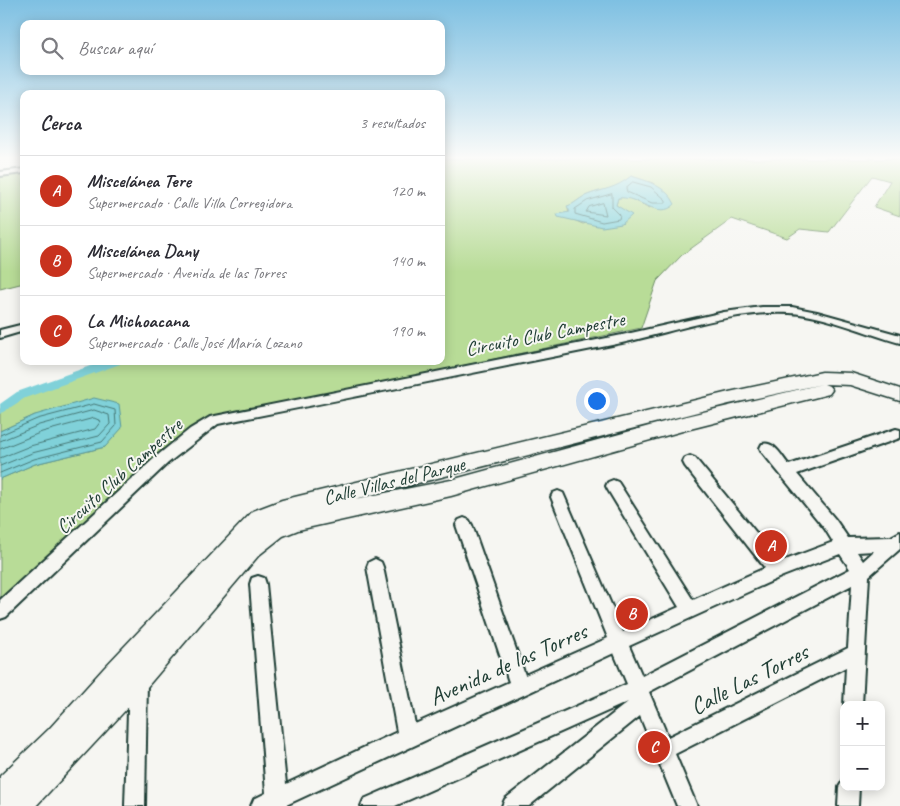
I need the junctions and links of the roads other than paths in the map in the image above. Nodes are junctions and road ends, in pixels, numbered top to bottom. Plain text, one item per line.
1 (20, 328) edge
2 (0, 334) edge
3 (900, 339) edge
4 (900, 395) edge
5 (900, 402) edge
6 (896, 434) dead end
7 (767, 448) dead end
8 (690, 462) dead end
9 (788, 471) junction
10 (613, 486) dead end
11 (558, 497) dead end
12 (464, 525) dead end
13 (896, 542) edge
14 (844, 545) junction
15 (375, 567) dead end
16 (777, 570) junction
17 (861, 572) junction
18 (258, 584) dead end
19 (690, 610) junction
20 (0, 611) edge
21 (619, 641) junction
22 (856, 653) junction
23 (138, 678) junction
24 (520, 686) junction
25 (641, 694) junction
26 (853, 701) edge
27 (408, 737) junction
28 (665, 749) junction
29 (849, 791) edge
30 (0, 796) edge
31 (277, 797) junction
32 (16, 806) edge
33 (135, 806) edge
34 (261, 806) edge
35 (371, 806) edge
36 (512, 806) edge
37 (687, 806) edge
38 (848, 806) edge

1 - 2 street
3 - 20 street, Circuito Club Campestre
4 - 30 main road, Calle Villas del Parque
5 - 23 main road, Calle Villas del Parque
6 - 9 street
7 - 9 street
8 - 16 street
9 - 14 street
10 - 19 street
11 - 21 street
12 - 24 street
13 - 14 street, Avenida de las Torres
13 - 17 street, Avenida de las Torres
14 - 16 street, Avenida de las Torres
14 - 17 street
15 - 27 street
16 - 19 street, Avenida de las Torres
17 - 22 street
17 - 25 street, Avenida de las Torres
18 - 31 street
19 - 21 street, Avenida de las Torres
21 - 24 street, Avenida de las Torres
21 - 25 street
22 - 26 street
22 - 28 street, Calle Las Torres
23 - 32 main road, Calle Villas del Parque
23 - 33 street
24 - 27 street, Avenida de las Torres
25 - 28 street
25 - 35 street, Avenida de las Torres
25 - 36 street
27 - 31 street, Avenida de las Torres
28 - 37 street
29 - 38 street
31 - 34 street, Avenida de las Torres

